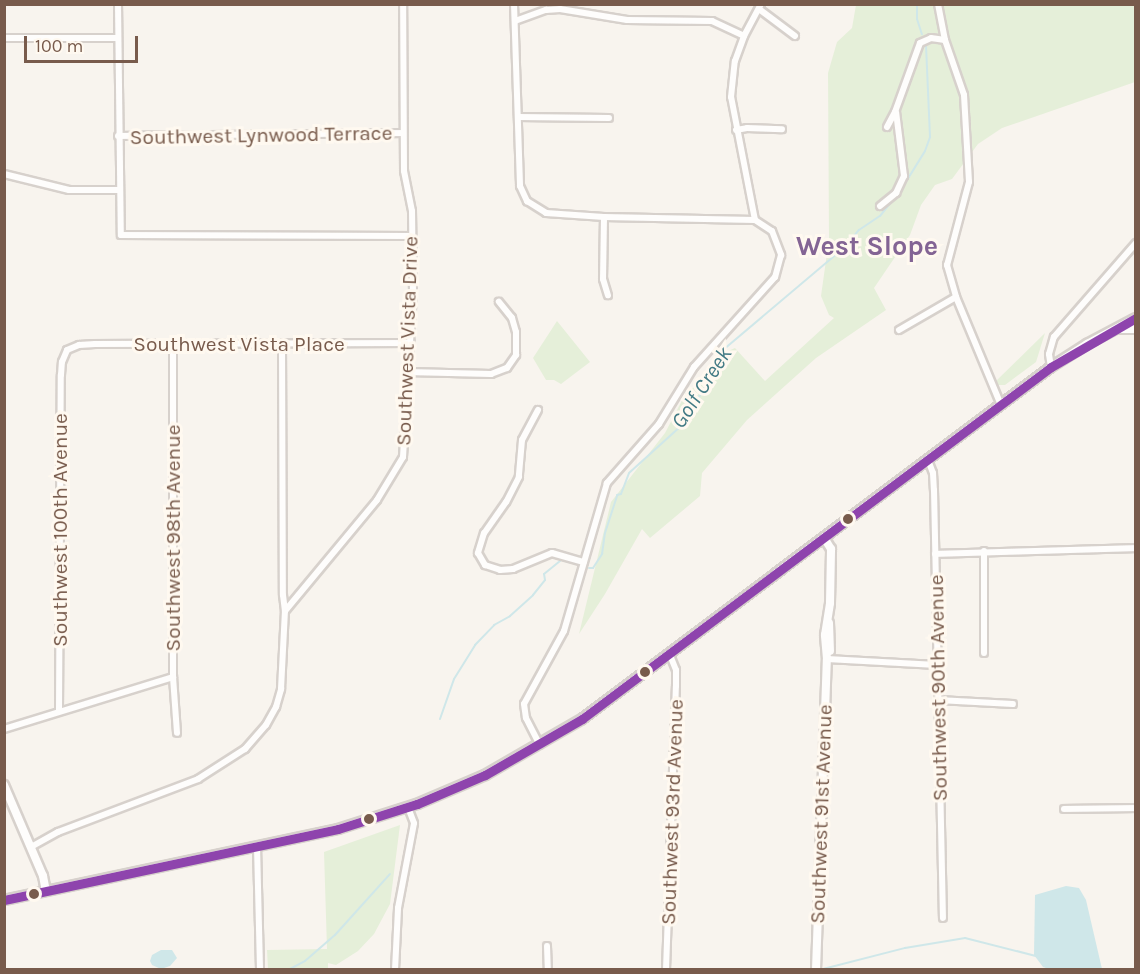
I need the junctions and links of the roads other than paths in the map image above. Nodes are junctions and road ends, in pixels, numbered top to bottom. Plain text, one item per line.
1 (118, 4) edge
2 (403, 4) edge
3 (514, 4) edge
4 (938, 4) edge
5 (760, 7) edge
6 (514, 21) junction
7 (744, 36) junction
8 (795, 36) dead end
9 (4, 38) edge
10 (117, 38) junction
11 (945, 40) junction
12 (896, 112) junction
13 (518, 117) junction
14 (609, 118) dead end
15 (887, 127) dead end
16 (783, 129) dead end
17 (736, 130) junction
18 (403, 133) junction
19 (118, 136) junction
20 (4, 174) edge
21 (119, 190) junction
22 (880, 206) dead end
23 (604, 217) junction
24 (755, 220) junction
25 (411, 236) junction
26 (1136, 243) edge
27 (608, 295) dead end
28 (956, 297) junction
29 (499, 302) dead end
30 (1136, 318) edge
31 (1113, 329) junction
32 (1136, 329) edge
33 (899, 330) dead end
34 (411, 343) junction
35 (173, 344) junction
36 (282, 344) junction
37 (68, 350) joint
38 (1051, 368) junction
39 (407, 372) junction
40 (1001, 405) junction
41 (538, 410) dead end
42 (928, 460) junction
43 (824, 538) junction
44 (1136, 548) edge
45 (984, 551) junction
46 (935, 554) junction
47 (584, 562) junction
48 (285, 611) junction
49 (984, 653) dead end
50 (670, 655) junction
51 (827, 659) junction
52 (937, 665) junction
53 (173, 677) junction
54 (938, 700) junction
55 (1013, 704) dead end
56 (59, 711) junction
57 (4, 729) edge
58 (177, 733) dead end
59 (540, 745) junction
60 (4, 785) edge
61 (408, 807) junction
62 (1136, 808) edge
63 (1064, 809) dead end
64 (257, 846) junction
65 (31, 848) junction
66 (46, 891) junction
67 (4, 900) edge
68 (943, 918) dead end
69 (548, 946) dead end
70 (260, 969) edge
71 (395, 969) edge
72 (548, 969) edge
73 (666, 969) edge
74 (816, 969) edge

1 - 10 street
2 - 18 street, Southwest Vista Drive
3 - 6 street
4 - 11 street
5 - 7 street
5 - 8 street
6 - 7 street
6 - 13 street
7 - 17 street
9 - 10 street
10 - 19 street
11 - 12 street
11 - 28 street
12 - 15 street
12 - 22 street
13 - 14 street
13 - 23 street
16 - 17 street
17 - 24 street
18 - 19 street, Southwest Lynwood Terrace
18 - 25 street, Southwest Vista Drive
19 - 21 street
20 - 21 street
21 - 25 street
23 - 24 street
23 - 27 street
24 - 47 street
25 - 34 street, Southwest Vista Drive
26 - 38 street
28 - 33 street
28 - 40 street
29 - 39 street
30 - 31 main road
31 - 32 main road
31 - 38 main road
34 - 36 street, Southwest Vista Place
34 - 39 street, Southwest Vista Drive
35 - 36 street, Southwest Vista Place
35 - 37 street, Southwest Vista Place
35 - 53 street, Southwest 98th Avenue
36 - 48 street
37 - 56 street, Southwest 100th Avenue
38 - 40 main road
39 - 48 street, Southwest Vista Drive
40 - 42 main road
41 - 47 street
42 - 43 main road
42 - 46 street, Southwest 90th Avenue
43 - 50 main road
43 - 51 main road, Southwest 91st Avenue
44 - 45 street
45 - 46 street
45 - 49 street
46 - 52 street, Southwest 90th Avenue
47 - 59 street
48 - 65 street
50 - 59 main road
50 - 73 street, Southwest 93rd Avenue
51 - 52 street
51 - 74 main road, Southwest 91st Avenue
52 - 54 street, Southwest 90th Avenue
53 - 56 street
53 - 58 street, Southwest 98th Avenue
54 - 55 street
54 - 68 street, Southwest 90th Avenue
56 - 57 street
59 - 61 main road
60 - 65 main road
61 - 64 main road
61 - 71 street
62 - 63 street
64 - 66 main road
64 - 70 street
65 - 66 main road
66 - 67 main road
69 - 72 street

